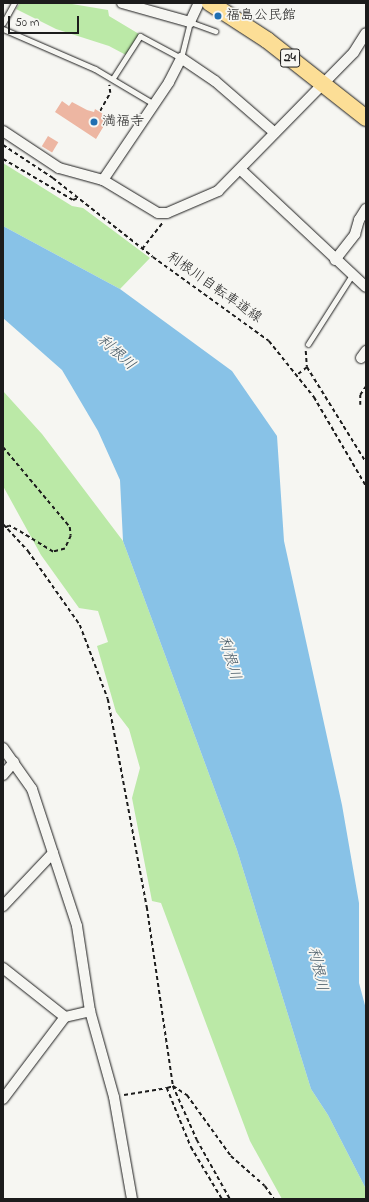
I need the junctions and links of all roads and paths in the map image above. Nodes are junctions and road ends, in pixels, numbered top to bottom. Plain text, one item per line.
1 (14, 3) edge
2 (122, 3) edge
3 (199, 3) edge
4 (210, 3) edge
5 (190, 22) junction
6 (3, 23) edge
7 (3, 29) edge
8 (215, 32) dead end
9 (366, 33) edge
10 (181, 58) junction
11 (113, 78) junction
12 (324, 83) junction
13 (154, 104) junction
14 (100, 111) dead end
15 (366, 118) edge
16 (3, 131) edge
17 (275, 133) junction
18 (3, 145) edge
19 (3, 159) edge
20 (241, 170) junction
21 (103, 180) junction
22 (78, 198) junction
23 (366, 209) edge
24 (167, 213) junction
25 (142, 249) junction
26 (335, 260) junction
27 (352, 275) junction
28 (366, 287) edge
29 (308, 344) joint
30 (307, 366) junction
31 (298, 374) junction
32 (366, 386) edge
33 (360, 406) dead end
34 (3, 447) edge
35 (366, 462) edge
36 (366, 486) edge
37 (3, 524) edge
38 (6, 527) junction
39 (3, 529) edge
40 (3, 748) edge
41 (14, 762) junction
42 (3, 775) edge
43 (54, 853) junction
44 (3, 906) edge
45 (3, 968) edge
46 (90, 1011) junction
47 (65, 1017) junction
48 (173, 1086) junction
49 (167, 1088) junction
50 (114, 1097) junction
51 (3, 1099) edge
52 (132, 1199) edge
53 (222, 1199) edge
54 (230, 1199) edge
55 (274, 1199) edge

1 - 6 lane
2 - 5 street
3 - 5 street
4 - 12 main road, 24
5 - 8 lane
5 - 10 lane
7 - 11 lane
9 - 12 street
10 - 11 lane
10 - 13 street
10 - 17 street
11 - 13 lane
11 - 14 path
12 - 15 main road, 24
12 - 17 street
13 - 21 street
16 - 21 street
17 - 20 street
18 - 22 path
19 - 22 path, 利根川自転車道線
20 - 24 street
20 - 26 street
21 - 24 street
22 - 25 path, 利根川自転車道線
23 - 26 street
24 - 25 path
25 - 31 path, 利根川自転車道線
26 - 27 street
27 - 28 street
27 - 29 lane
29 - 30 path
30 - 31 path
30 - 35 path
31 - 36 path, 利根川自転車道線
32 - 33 path
34 - 38 path
37 - 38 path
38 - 39 path
38 - 48 path
40 - 41 street
41 - 42 street
41 - 43 street
43 - 44 street
43 - 46 street
45 - 47 street
46 - 47 street
46 - 50 street
47 - 51 street
48 - 49 path
48 - 54 path
48 - 55 path
49 - 50 path
49 - 53 path
50 - 52 street

